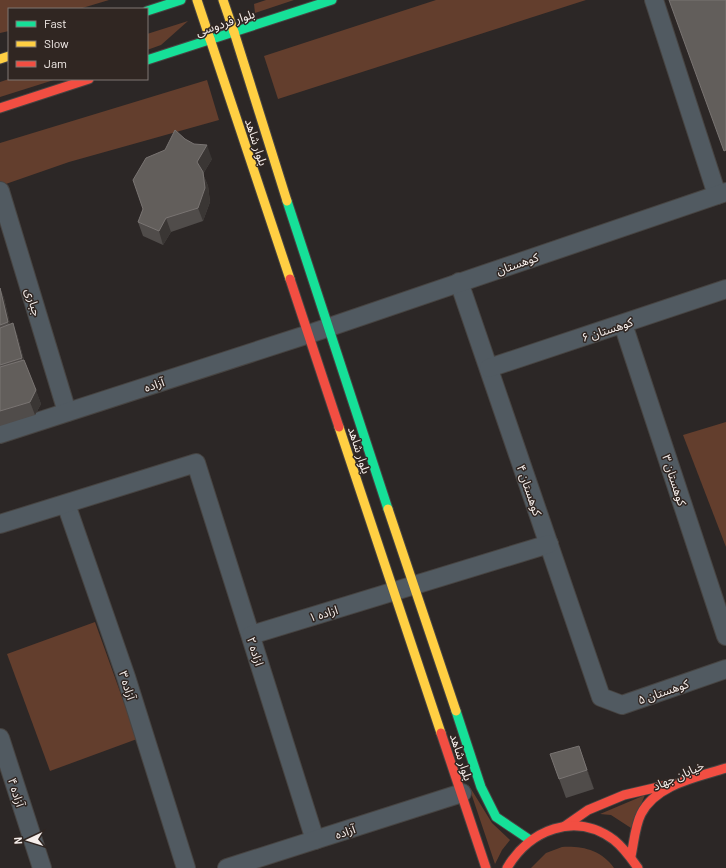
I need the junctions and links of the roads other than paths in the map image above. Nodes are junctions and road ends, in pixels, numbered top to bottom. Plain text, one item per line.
1 (181, 0) edge
2 (197, 0) edge
3 (223, 0) edge
4 (332, 0) edge
5 (654, 0) edge
6 (148, 11) edge
7 (234, 32) junction
8 (210, 39) junction
9 (148, 60) edge
10 (86, 80) edge
11 (0, 108) edge
12 (0, 191) edge
13 (722, 194) edge
14 (459, 282) junction
15 (726, 289) edge
16 (623, 324) junction
17 (327, 327) junction
18 (309, 334) junction
19 (489, 368) junction
20 (67, 412) junction
21 (0, 434) edge
22 (66, 504) junction
23 (0, 524) edge
24 (549, 544) junction
25 (413, 586) junction
26 (394, 591) junction
27 (251, 635) junction
28 (726, 636) edge
29 (726, 669) edge
30 (601, 697) joint
31 (0, 738) edge
32 (726, 768) edge
33 (690, 780) junction
34 (462, 793) junction
35 (565, 826) junction
36 (315, 840) junction
37 (530, 840) junction
38 (631, 856) junction
39 (42, 868) edge
40 (186, 868) edge
41 (228, 868) edge
42 (486, 868) edge
43 (507, 868) edge
44 (638, 868) edge

1 - 6 main road
2 - 8 main road, بلوار شاهد
3 - 7 main road, بلوار شاهد
4 - 7 main road, بلوار فردوسی
5 - 13 street
7 - 8 main road, بلوار فردوسی
7 - 17 main road, بلوار شاهد
8 - 9 main road, بلوار فردوسی
8 - 18 main road, بلوار شاهد
10 - 11 main road
12 - 20 street, جباری
13 - 14 street, کوهستان
14 - 17 street, کوهستان
14 - 19 street, کوهستان ۴
15 - 16 street, کوهستان ۶
16 - 19 street, کوهستان ۶
16 - 28 street, کوهستان ۳
17 - 18 street, کوهستان
17 - 25 main road, بلوار شاهد
18 - 20 street, آزاده
18 - 26 main road, بلوار شاهد
19 - 24 street, کوهستان ۴
20 - 21 street, آزاده
22 - 23 street
22 - 27 street, ازاده ۲
22 - 40 street, آزاده ۳
24 - 25 street, ازاده ۱
24 - 30 street, کوهستان ۴
25 - 26 street, ازاده ۱
25 - 37 main road, بلوار شاهد
26 - 27 street, ازاده ۱
26 - 34 main road, بلوار شاهد
27 - 36 street, ازاده ۲
29 - 30 street, کوهستان ۵
31 - 39 street, آزاده ۴
32 - 33 main road, خیابان جهاد
33 - 35 main road
33 - 38 main road, خیابان جهاد
34 - 36 street, آزاده
34 - 42 main road, بلوار شاهد
35 - 37 main road
35 - 38 main road
36 - 41 street, آزاده
37 - 43 main road
38 - 44 main road

